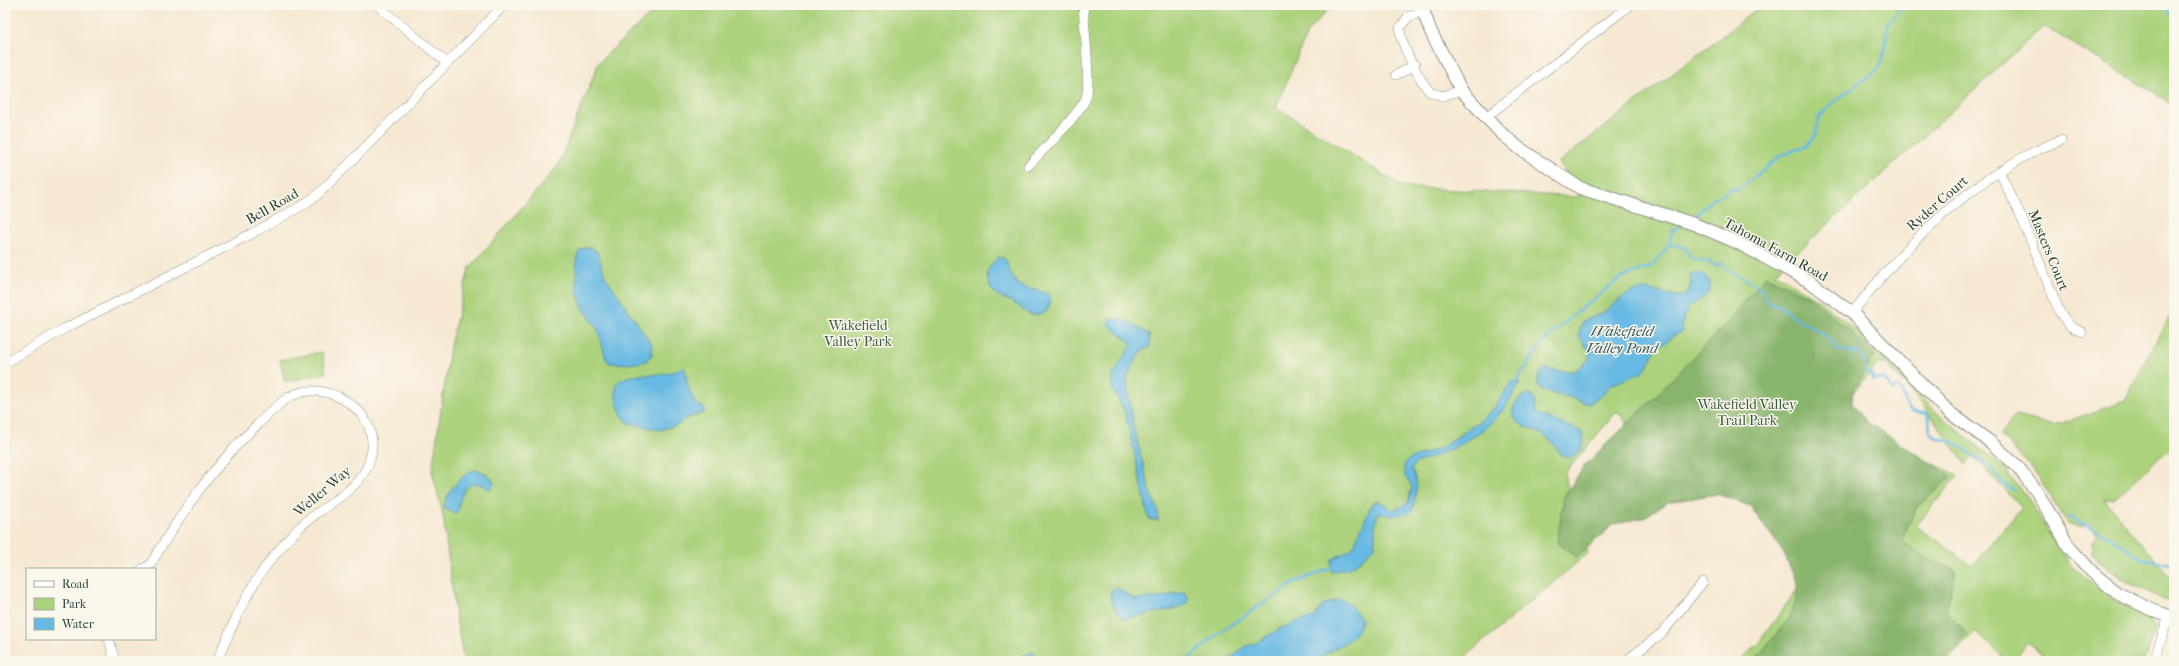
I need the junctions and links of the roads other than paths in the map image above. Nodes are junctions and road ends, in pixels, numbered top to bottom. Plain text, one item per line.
1 (377, 5) edge
2 (504, 5) edge
3 (1082, 5) edge
4 (1630, 5) edge
5 (1422, 8) edge
6 (447, 63) junction
7 (1415, 65) junction
8 (1396, 74) dead end
9 (1461, 90) junction
10 (1486, 117) junction
11 (2061, 140) dead end
12 (1028, 166) dead end
13 (1999, 171) junction
14 (1852, 313) junction
15 (2082, 332) dead end
16 (5, 363) edge
17 (144, 568) edge
18 (1703, 582) dead end
19 (2172, 617) edge
20 (109, 640) edge
21 (117, 661) edge
22 (217, 661) edge
23 (1626, 661) edge
24 (2154, 661) edge

1 - 6 street
2 - 6 street, Bell Road
3 - 12 street
4 - 10 street
5 - 7 street
5 - 9 street, Tahoma Farm Road
6 - 16 street, Bell Road
7 - 8 street
7 - 9 street
9 - 10 street, Tahoma Farm Road
10 - 14 street, Tahoma Farm Road
11 - 13 street, Ryder Court
13 - 14 street, Ryder Court
13 - 15 street, Masters Court
14 - 19 street, Tahoma Farm Road
17 - 22 street, Weller Way
18 - 23 street
19 - 24 street
20 - 21 street

